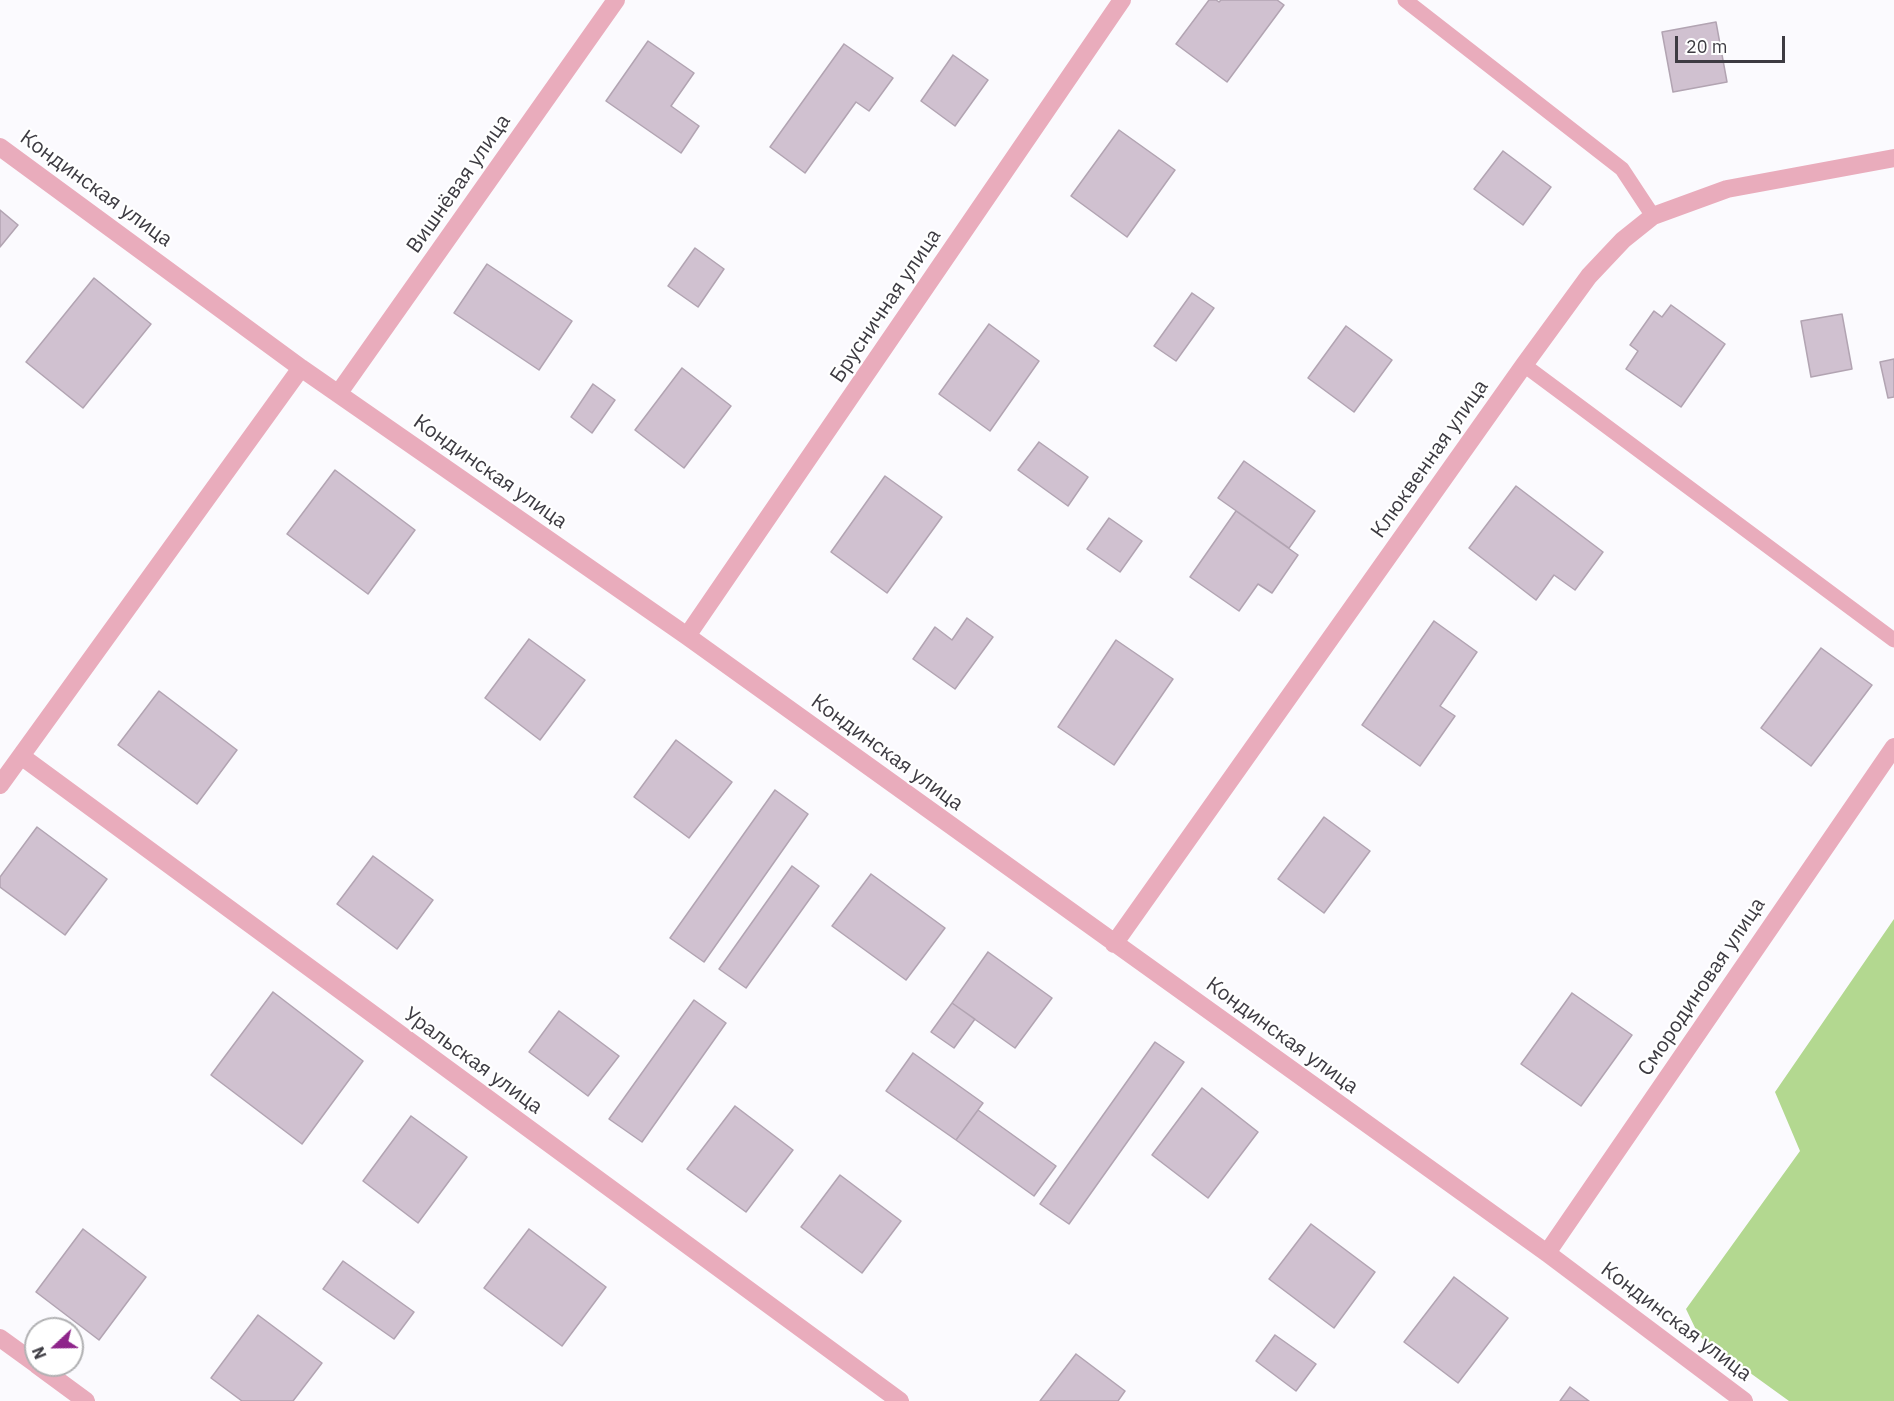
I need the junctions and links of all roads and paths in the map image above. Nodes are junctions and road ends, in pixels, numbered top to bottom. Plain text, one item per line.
1 (616, 0) edge
2 (1122, 0) edge
3 (1405, 0) edge
4 (0, 147) edge
5 (1894, 158) edge
6 (1653, 216) junction
7 (1524, 365) junction
8 (301, 368) junction
9 (338, 394) junction
10 (687, 636) junction
11 (1894, 640) edge
12 (1894, 747) edge
13 (21, 756) junction
14 (0, 785) edge
15 (1114, 944) junction
16 (1547, 1253) junction
17 (0, 1338) edge
18 (24, 1356) edge
19 (53, 1377) edge
20 (86, 1401) edge
21 (900, 1401) edge
22 (1744, 1401) edge

1 - 9 street, Вишнёвая улица
2 - 10 street, Брусничная улица
3 - 6 lane
4 - 8 street, Кондинская улица
5 - 6 street, Клюквенная улица
6 - 7 street, Клюквенная улица
7 - 11 lane
7 - 15 street, Клюквенная улица
8 - 9 street, Кондинская улица
8 - 13 street
9 - 10 street, Кондинская улица
10 - 15 street, Кондинская улица
12 - 16 street, Смородиновая улица
13 - 14 street
13 - 21 street, Уральская улица
15 - 16 street, Кондинская улица
16 - 22 street, Кондинская улица
17 - 18 street
19 - 20 street

